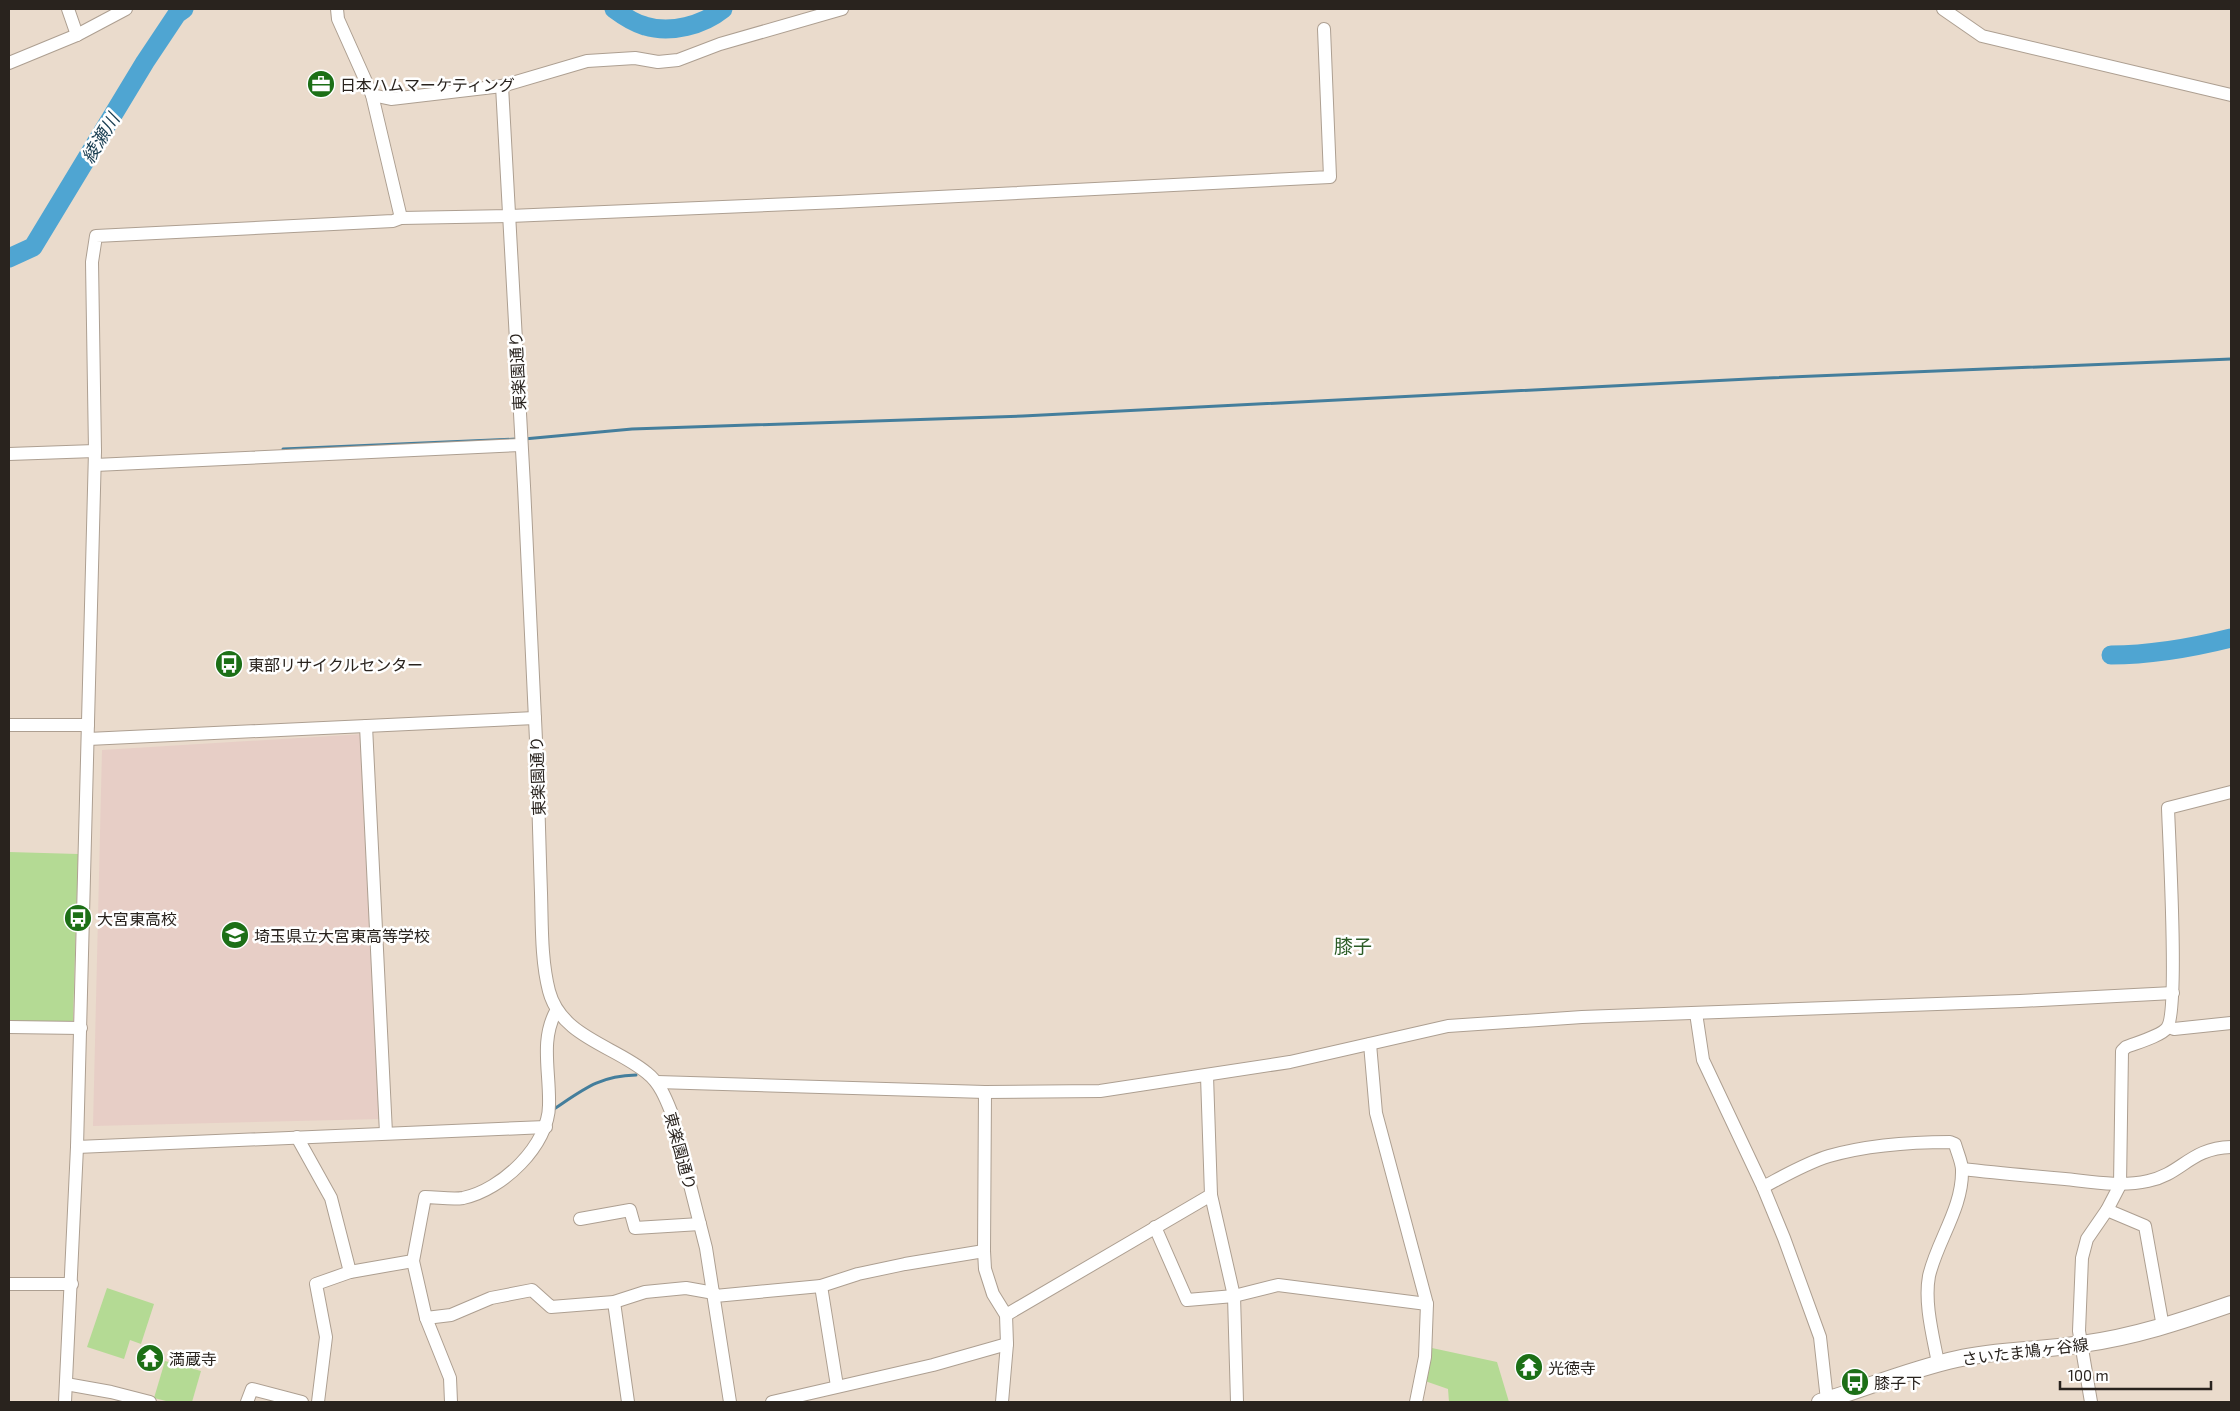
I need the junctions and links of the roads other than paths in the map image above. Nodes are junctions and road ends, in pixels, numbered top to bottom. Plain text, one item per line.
1 (68, 9) edge
2 (126, 9) edge
3 (337, 9) edge
4 (842, 9) edge
5 (1943, 9) edge
6 (1324, 30) dead end
7 (77, 34) junction
8 (9, 63) edge
9 (502, 86) junction
10 (372, 95) junction
11 (2231, 95) edge
12 (510, 216) junction
13 (401, 218) junction
14 (521, 445) junction
15 (95, 451) junction
16 (9, 454) edge
17 (95, 465) junction
18 (535, 718) junction
19 (9, 725) edge
20 (88, 725) junction
21 (366, 726) junction
22 (88, 739) junction
23 (2231, 792) edge
24 (2173, 993) junction
25 (556, 1011) junction
26 (1696, 1013) junction
27 (2231, 1023) edge
28 (9, 1027) edge
29 (2169, 1027) junction
30 (81, 1028) junction
31 (1370, 1044) junction
32 (1207, 1076) junction
33 (656, 1082) junction
34 (985, 1092) junction
35 (546, 1127) junction
36 (386, 1133) junction
37 (297, 1137) junction
38 (78, 1146) junction
39 (2231, 1147) edge
40 (1962, 1169) junction
41 (2120, 1184) junction
42 (1763, 1187) junction
43 (1211, 1195) junction
44 (2107, 1210) junction
45 (580, 1219) dead end
46 (700, 1224) junction
47 (1155, 1228) junction
48 (984, 1251) junction
49 (413, 1261) junction
50 (350, 1272) junction
51 (9, 1284) edge
52 (72, 1284) junction
53 (820, 1286) junction
54 (714, 1294) junction
55 (1234, 1296) junction
56 (614, 1302) junction
57 (1427, 1304) junction
58 (2231, 1304) edge
59 (1006, 1315) junction
60 (426, 1318) junction
61 (2163, 1327) junction
62 (1007, 1344) junction
63 (2080, 1345) junction
64 (1938, 1364) junction
65 (66, 1384) junction
66 (837, 1386) junction
67 (1824, 1401) edge
68 (66, 1402) edge
69 (150, 1402) edge
70 (247, 1402) edge
71 (302, 1402) edge
72 (318, 1402) edge
73 (452, 1402) edge
74 (628, 1402) edge
75 (730, 1402) edge
76 (772, 1402) edge
77 (1002, 1402) edge
78 (1237, 1402) edge
79 (1416, 1402) edge
80 (2090, 1402) edge

1 - 7 street
2 - 7 street
3 - 10 street
4 - 9 street
5 - 11 street
6 - 12 street
7 - 8 street
9 - 10 street
9 - 12 street, 東楽園通り
10 - 13 street
12 - 13 street
12 - 14 street, 東楽園通り
13 - 15 street
14 - 17 street
14 - 18 street, 東楽園通り
15 - 16 street
15 - 17 street
17 - 20 street
18 - 21 street
18 - 25 street, 東楽園通り
19 - 20 street
20 - 22 street
21 - 22 street
21 - 36 street
22 - 30 street
23 - 24 street
24 - 26 street
24 - 29 street
25 - 33 street, 東楽園通り
25 - 35 street
26 - 31 street
26 - 42 street
27 - 29 street
28 - 30 street
29 - 41 street
30 - 38 street
31 - 32 street
31 - 57 street
32 - 34 street
32 - 43 street
33 - 34 street
33 - 46 street, 東楽園通り
34 - 48 street
35 - 36 street
35 - 49 street
36 - 37 street
37 - 38 street
37 - 50 street
38 - 52 street
39 - 41 street
40 - 41 street
40 - 42 street
40 - 64 street
41 - 44 street
42 - 67 street
43 - 47 street
43 - 55 street
44 - 61 street
44 - 63 street
45 - 46 street
46 - 54 street, 東楽園通り
47 - 55 street
47 - 59 street
48 - 53 street
48 - 59 street
49 - 50 street
49 - 60 street
50 - 72 street
51 - 52 street
52 - 65 street
53 - 54 street
53 - 66 street
54 - 56 street
54 - 75 street, 東楽園通り
55 - 57 street
55 - 78 street
56 - 60 street
56 - 74 street
57 - 79 street
58 - 61 main road, さいたま鳩ヶ谷線
59 - 62 street
60 - 73 street
61 - 63 main road, さいたま鳩ヶ谷線
62 - 66 street
62 - 77 street
63 - 64 main road, さいたま鳩ヶ谷線
63 - 80 street
64 - 67 main road, さいたま鳩ヶ谷線
65 - 68 street
65 - 69 street
66 - 76 street
70 - 71 street

